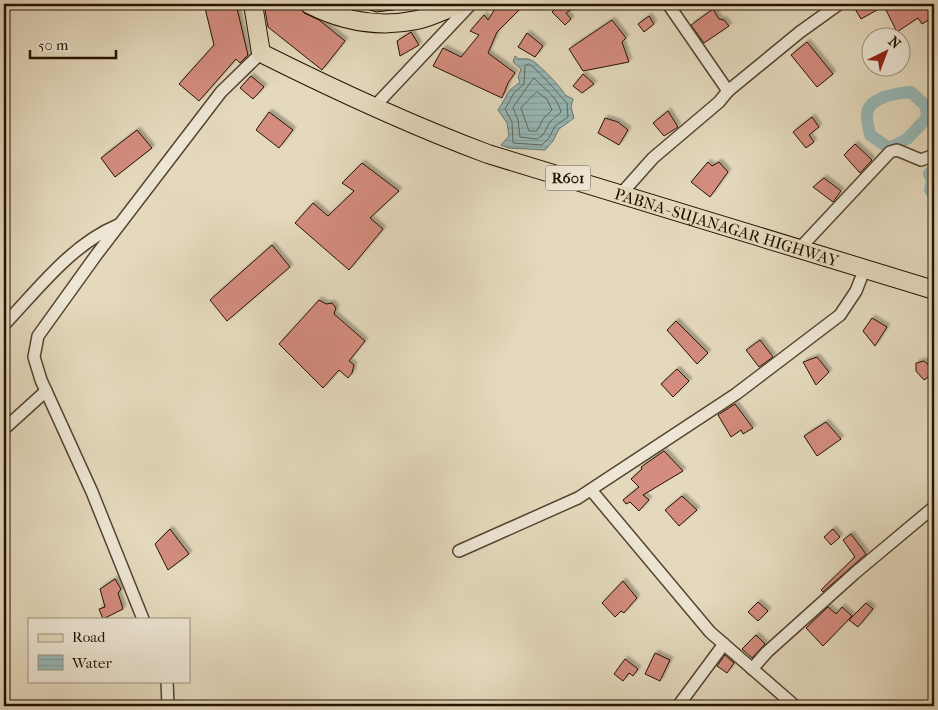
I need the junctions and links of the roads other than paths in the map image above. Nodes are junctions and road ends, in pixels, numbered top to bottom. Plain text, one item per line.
1 (253, 4) edge
2 (308, 4) edge
3 (460, 4) edge
4 (470, 4) edge
5 (668, 4) edge
6 (839, 4) edge
7 (261, 53) junction
8 (728, 91) junction
9 (373, 108) junction
10 (934, 154) edge
11 (621, 194) junction
12 (120, 224) junction
13 (800, 248) junction
14 (865, 268) junction
15 (934, 290) edge
16 (4, 325) edge
17 (46, 391) junction
18 (4, 428) edge
19 (591, 490) junction
20 (934, 507) edge
21 (459, 552) dead end
22 (143, 618) edge
23 (724, 644) junction
24 (752, 669) junction
25 (166, 682) edge
26 (168, 706) edge
27 (678, 706) edge
28 (795, 706) edge

1 - 7 main road
2 - 3 main road
4 - 9 street
5 - 8 street
6 - 8 street
7 - 9 main road, PABNA- SUJANAGAR HIGHWAY / R601
7 - 12 street
8 - 11 street
9 - 11 main road, PABNA- SUJANAGAR HIGHWAY / R601
10 - 13 street
11 - 13 main road, PABNA- SUJANAGAR HIGHWAY / R601
12 - 16 street
12 - 17 street
13 - 14 main road, PABNA- SUJANAGAR HIGHWAY / R601
14 - 15 main road, PABNA- SUJANAGAR HIGHWAY / R601
14 - 19 street
17 - 18 street
17 - 22 street
19 - 21 street
19 - 23 street
20 - 24 street
23 - 24 street
23 - 27 street
24 - 28 street
25 - 26 street

